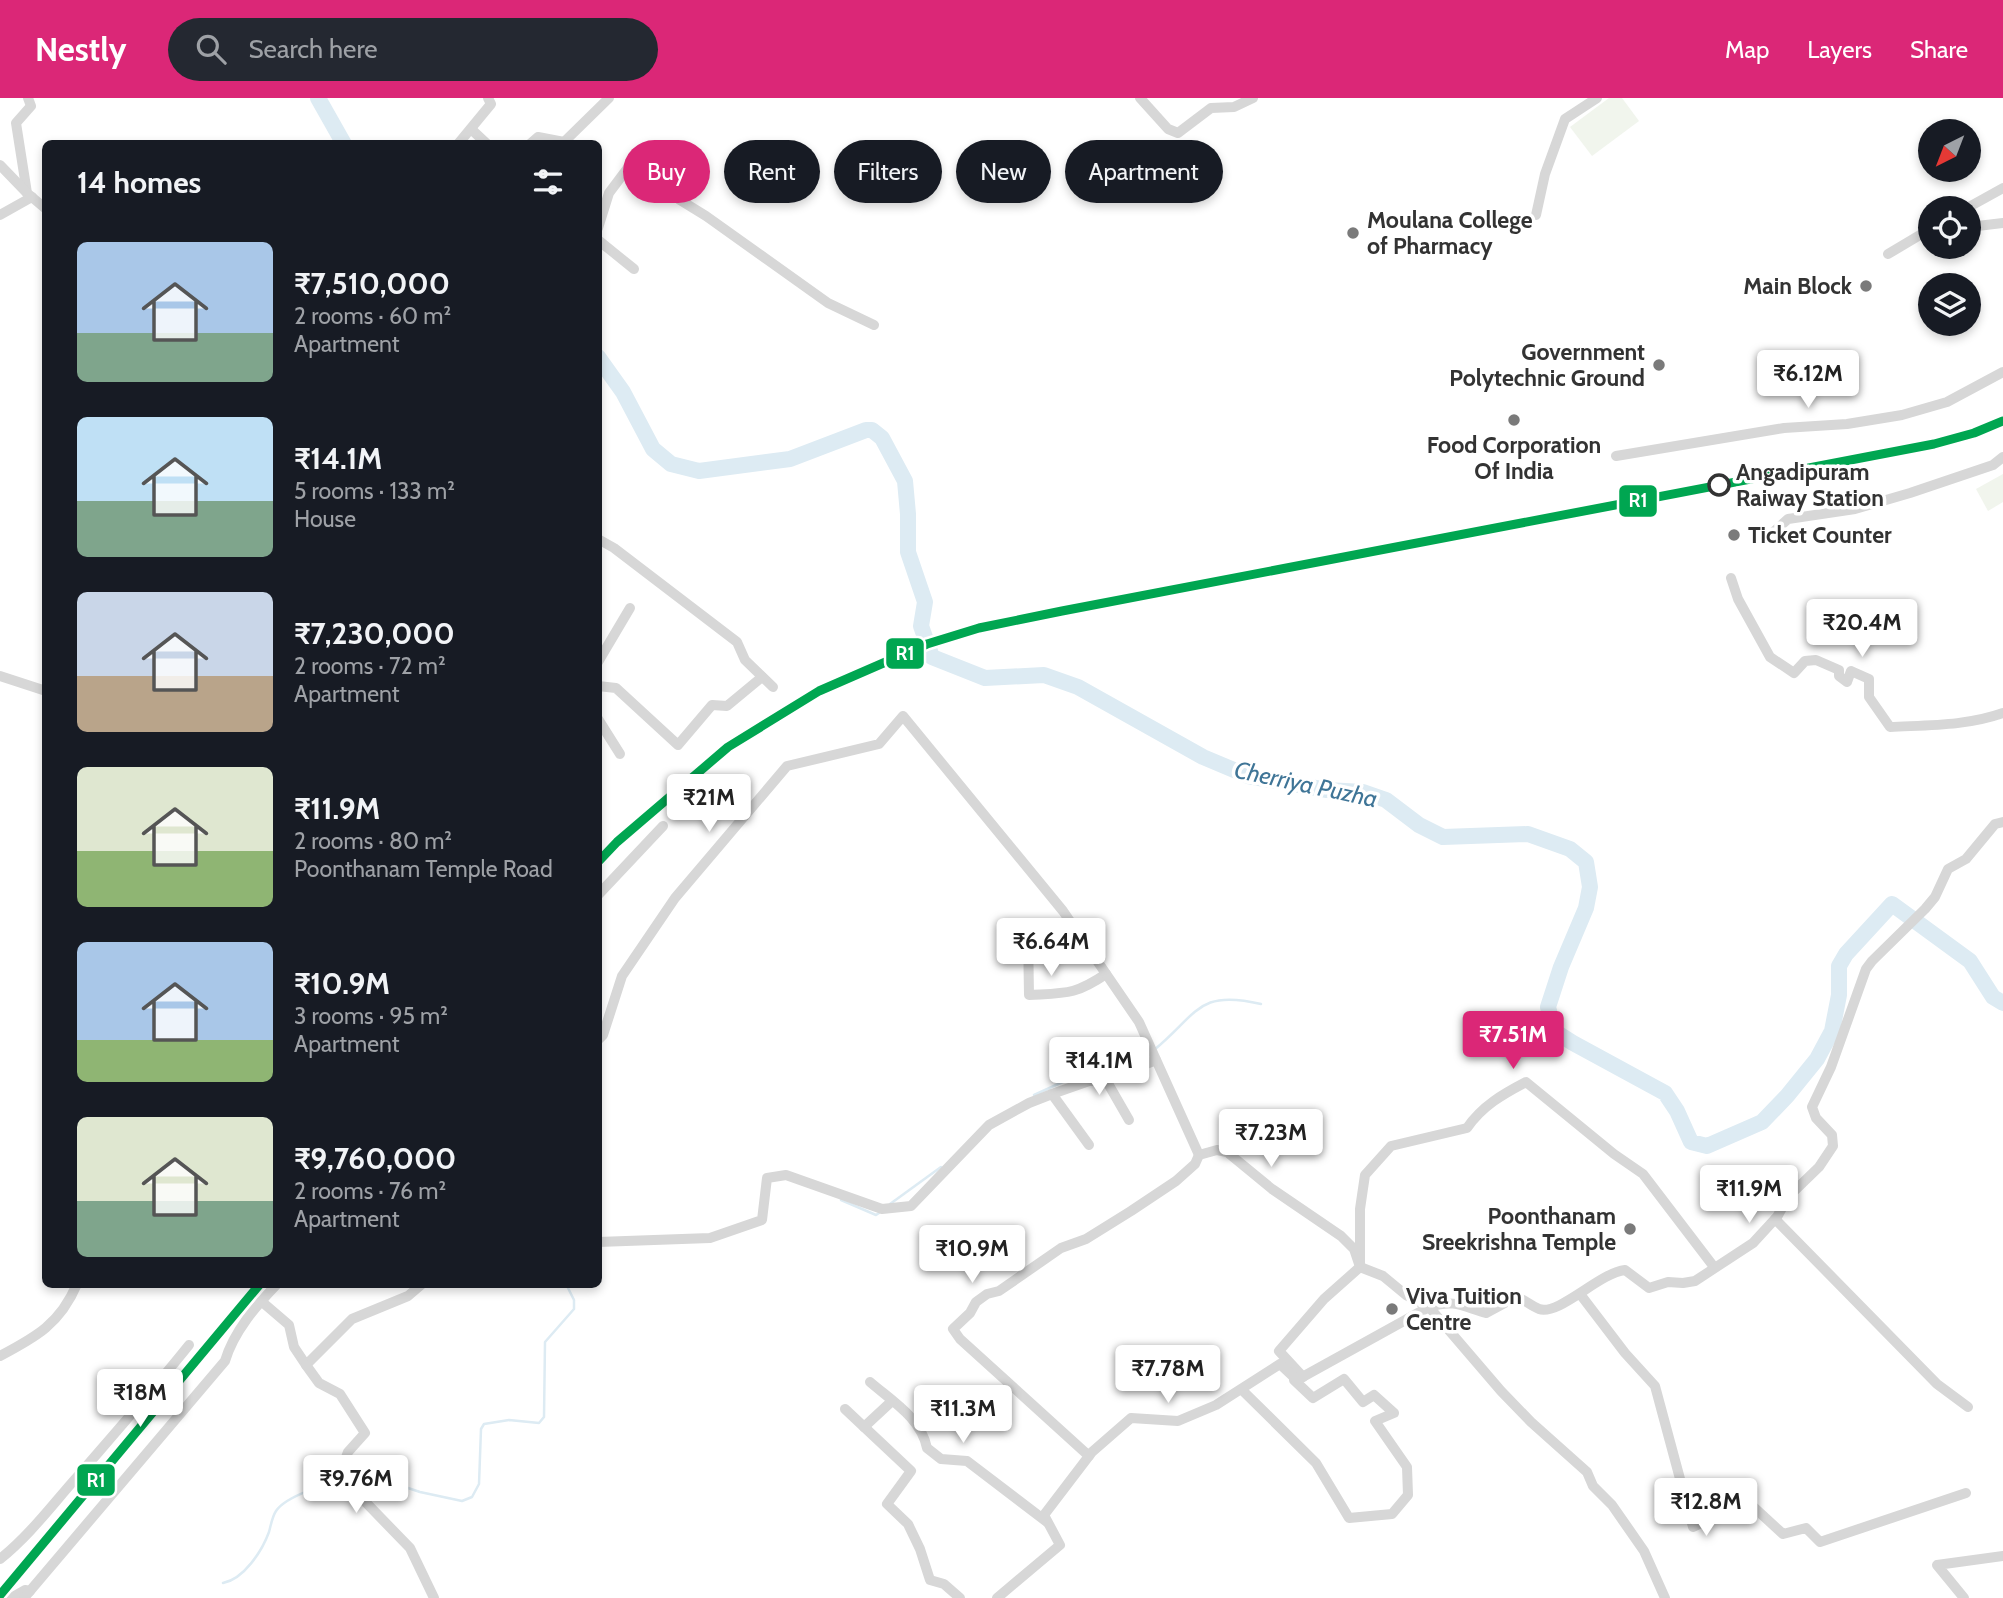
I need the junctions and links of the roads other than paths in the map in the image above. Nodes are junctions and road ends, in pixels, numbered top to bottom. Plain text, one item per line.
1 (28, 98) edge
2 (488, 98) edge
3 (609, 98) edge
4 (1140, 98) edge
5 (1253, 98) edge
6 (1597, 98) edge
7 (471, 128) junction
8 (461, 140) edge
9 (483, 140) edge
10 (535, 140) edge
11 (554, 140) edge
12 (566, 140) edge
13 (0, 165) edge
14 (2003, 188) edge
15 (29, 195) junction
16 (1981, 200) edge
17 (42, 206) edge
18 (0, 215) edge
19 (602, 215) edge
20 (1536, 215) dead end
21 (2003, 223) edge
22 (1981, 226) edge
23 (1918, 236) edge
24 (602, 243) edge
25 (1888, 254) dead end
26 (634, 269) dead end
27 (874, 324) dead end
28 (2003, 372) edge
29 (1616, 456) dead end
30 (2003, 457) edge
31 (1756, 537) dead end
32 (602, 541) edge
33 (1731, 578) dead end
34 (630, 608) dead end
35 (602, 655) edge
36 (0, 676) edge
37 (762, 677) junction
38 (602, 686) edge
39 (773, 687) dead end
40 (42, 690) edge
41 (2003, 713) edge
42 (602, 725) edge
43 (620, 754) dead end
44 (2003, 822) edge
45 (663, 826) dead end
46 (602, 891) edge
47 (1028, 935) dead end
48 (1106, 974) junction
49 (602, 1036) edge
50 (1156, 1060) junction
51 (1106, 1080) junction
52 (1052, 1094) junction
53 (1129, 1120) dead end
54 (1089, 1145) dead end
55 (1199, 1155) junction
56 (1775, 1219) junction
57 (602, 1242) edge
58 (1360, 1267) junction
59 (1714, 1268) junction
60 (75, 1288) edge
61 (273, 1288) edge
62 (417, 1288) edge
63 (1580, 1294) junction
64 (261, 1301) junction
65 (1429, 1307) junction
66 (189, 1345) dead end
67 (0, 1356) edge
68 (306, 1365) junction
69 (1299, 1378) junction
70 (870, 1382) dead end
71 (1242, 1390) junction
72 (892, 1401) junction
73 (1968, 1407) dead end
74 (845, 1409) dead end
75 (864, 1427) junction
76 (1089, 1456) junction
77 (1966, 1493) dead end
78 (1049, 1524) junction
79 (2003, 1556) edge
80 (0, 1559) edge
81 (27, 1594) edge
82 (10, 1598) edge
83 (434, 1598) edge
84 (960, 1598) edge
85 (997, 1598) edge
86 (1665, 1598) edge
87 (1965, 1598) edge

1 - 15 street
2 - 7 street
3 - 12 street
4 - 5 street
6 - 20 street
7 - 8 street
7 - 9 street
10 - 11 street
13 - 15 street
14 - 16 street
15 - 17 street
15 - 18 street
19 - 27 street
21 - 22 street
23 - 25 street
24 - 26 street
28 - 29 street
30 - 31 street
32 - 37 street
33 - 41 street
34 - 35 street
36 - 40 street
37 - 38 street
37 - 39 street
42 - 43 street
44 - 56 street
45 - 46 street
47 - 48 street
48 - 49 street
48 - 50 street
50 - 51 street
50 - 55 street
51 - 52 street
51 - 53 street
52 - 54 street
52 - 57 street
55 - 58 street
55 - 76 street
56 - 59 street
56 - 73 street
58 - 59 street
58 - 65 street
58 - 69 street
59 - 63 street
60 - 67 street
61 - 64 street
62 - 68 street
63 - 65 street
63 - 77 street
64 - 68 street
64 - 81 street
65 - 69 street
65 - 86 street
66 - 80 street
68 - 83 street
69 - 71 street
69 - 71 street
70 - 72 street
71 - 76 street
72 - 75 street
72 - 78 street
74 - 75 street
75 - 84 street
76 - 78 street
78 - 85 street
79 - 87 street
81 - 82 street

